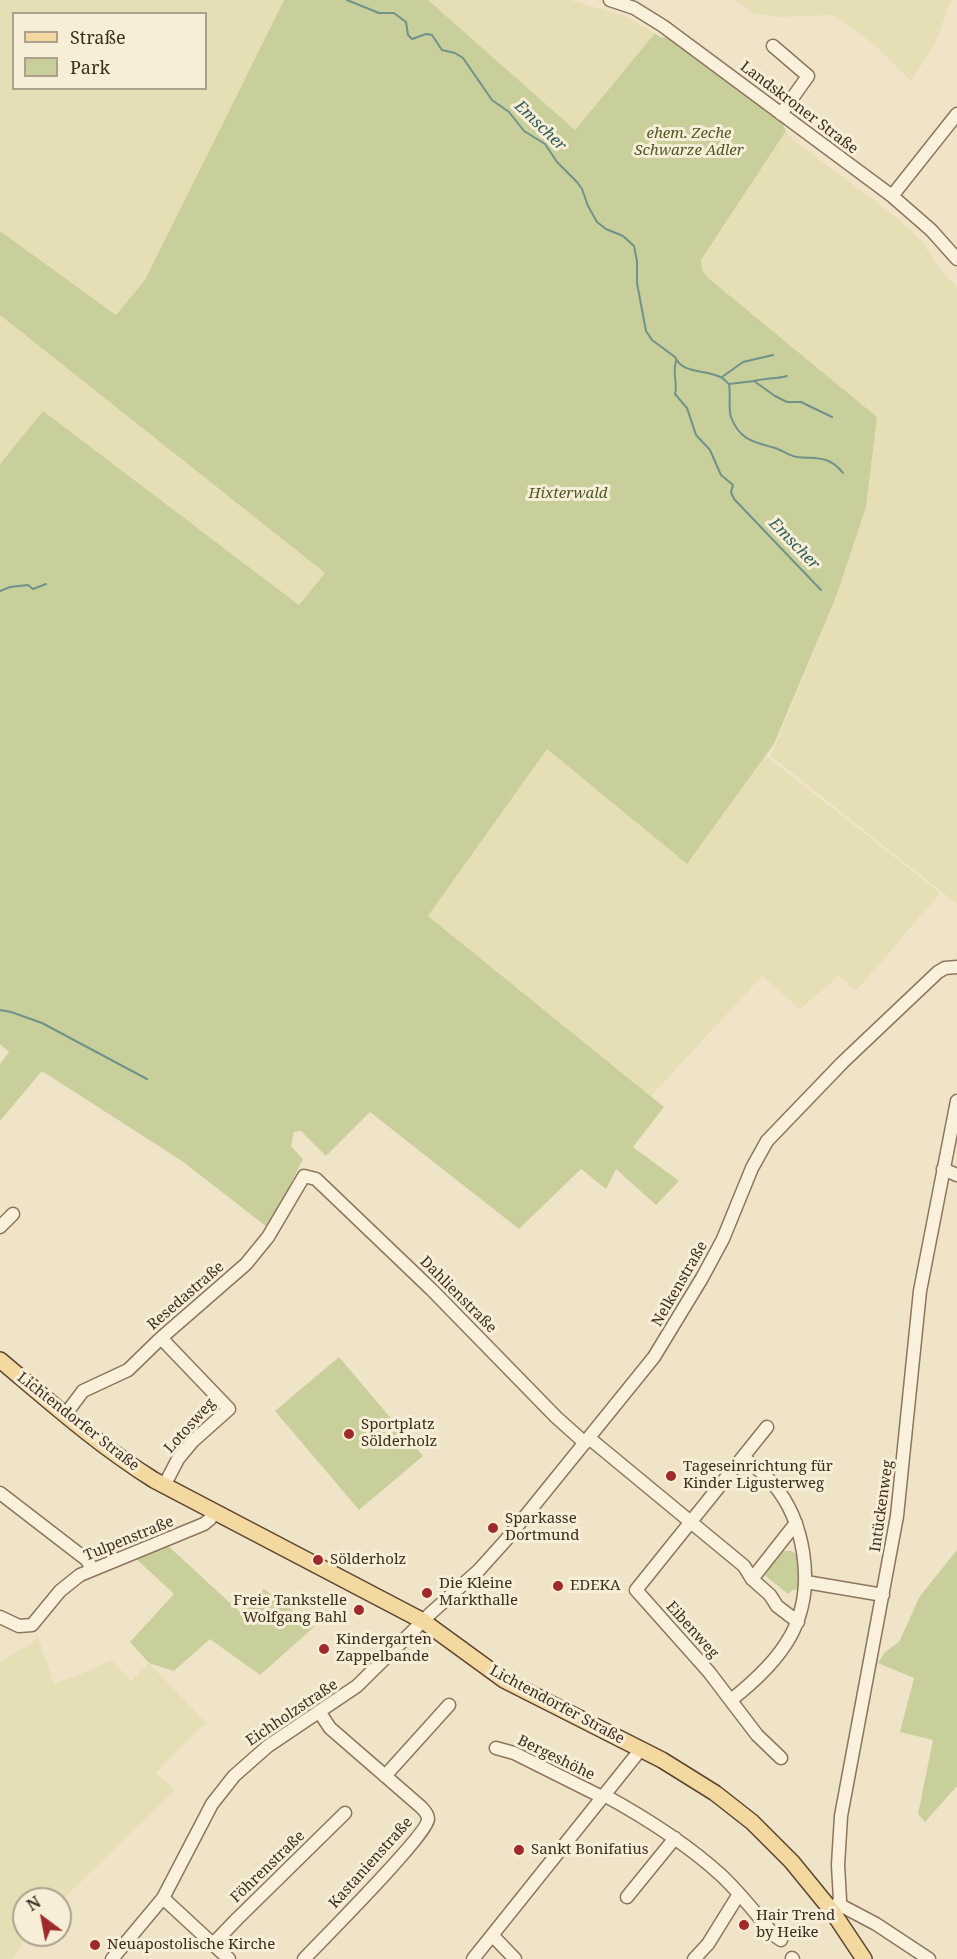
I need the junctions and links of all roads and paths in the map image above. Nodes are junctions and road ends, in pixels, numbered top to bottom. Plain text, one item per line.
1 (610, 0) edge
2 (773, 46) dead end
3 (781, 114) junction
4 (957, 114) edge
5 (892, 196) junction
6 (957, 259) edge
7 (957, 967) edge
8 (957, 1101) edge
9 (943, 1169) junction
10 (957, 1175) edge
11 (304, 1176) joint
12 (13, 1214) dead end
13 (0, 1227) edge
14 (161, 1338) junction
15 (0, 1360) edge
16 (66, 1415) junction
17 (767, 1427) dead end
18 (587, 1441) junction
19 (743, 1457) junction
20 (164, 1486) junction
21 (0, 1493) edge
22 (214, 1512) junction
23 (691, 1521) junction
24 (796, 1523) junction
25 (92, 1569) junction
26 (752, 1579) junction
27 (806, 1582) junction
28 (883, 1595) junction
29 (0, 1617) edge
30 (423, 1621) junction
31 (798, 1622) junction
32 (731, 1700) junction
33 (449, 1705) dead end
34 (320, 1713) junction
35 (496, 1748) dead end
36 (641, 1749) junction
37 (781, 1758) dead end
38 (385, 1776) junction
39 (603, 1796) junction
40 (345, 1813) dead end
41 (675, 1838) junction
42 (739, 1894) junction
43 (627, 1897) dead end
44 (163, 1898) junction
45 (835, 1907) junction
46 (492, 1935) junction
47 (781, 1940) dead end
48 (213, 1944) junction
49 (112, 1959) edge
50 (229, 1959) edge
51 (304, 1959) edge
52 (473, 1959) edge
53 (515, 1959) edge
54 (694, 1959) edge
55 (864, 1959) edge
56 (929, 1959) edge

1 - 3 street, Landskroner Straße
2 - 3 street
3 - 5 street, Landskroner Straße
4 - 5 street
5 - 6 street, Landskroner Straße
7 - 18 street, Nelkenstraße
8 - 9 street, Intückenweg
9 - 10 street
9 - 28 street, Intückenweg
11 - 14 street, Resedastraße
11 - 18 street, Dahlienstraße
12 - 13 street
14 - 16 street, Resedastraße
14 - 20 street, Lotosweg
15 - 16 main road, Lichtendorfer Straße
16 - 20 main road, Lichtendorfer Straße
17 - 19 street
18 - 23 street, Dahlienstraße
18 - 30 street, Nelkenstraße
19 - 23 street
19 - 24 street
20 - 22 main road, Lichtendorfer Straße
21 - 25 street
22 - 25 street, Tulpenstraße
22 - 30 main road, Lichtendorfer Straße
23 - 26 street, Dahlienstraße
23 - 32 street, Eibenweg
24 - 26 street
24 - 27 street
25 - 29 street, Tulpenstraße
26 - 31 street, Dahlienstraße
27 - 28 street
27 - 31 street
28 - 45 street, Intückenweg
30 - 34 street, Eichholzstraße
30 - 36 main road, Lichtendorfer Straße
31 - 32 street
32 - 37 street, Eibenweg
33 - 38 street
34 - 38 street, Kastanienstraße
34 - 44 street, Eichholzstraße
35 - 39 street, Bergeshöhe
36 - 39 street
36 - 45 main road, Lichtendorfer Straße
38 - 51 street, Kastanienstraße
39 - 41 street, Bergeshöhe
39 - 46 street
40 - 48 street, Föhrenstraße
41 - 42 street, Bergeshöhe
41 - 43 street
42 - 47 street, Bergeshöhe
42 - 54 street
44 - 48 street
44 - 49 street, Eichholzstraße
45 - 55 main road, Lichtendorfer Straße
45 - 56 street
46 - 52 street
46 - 53 street
48 - 50 street

